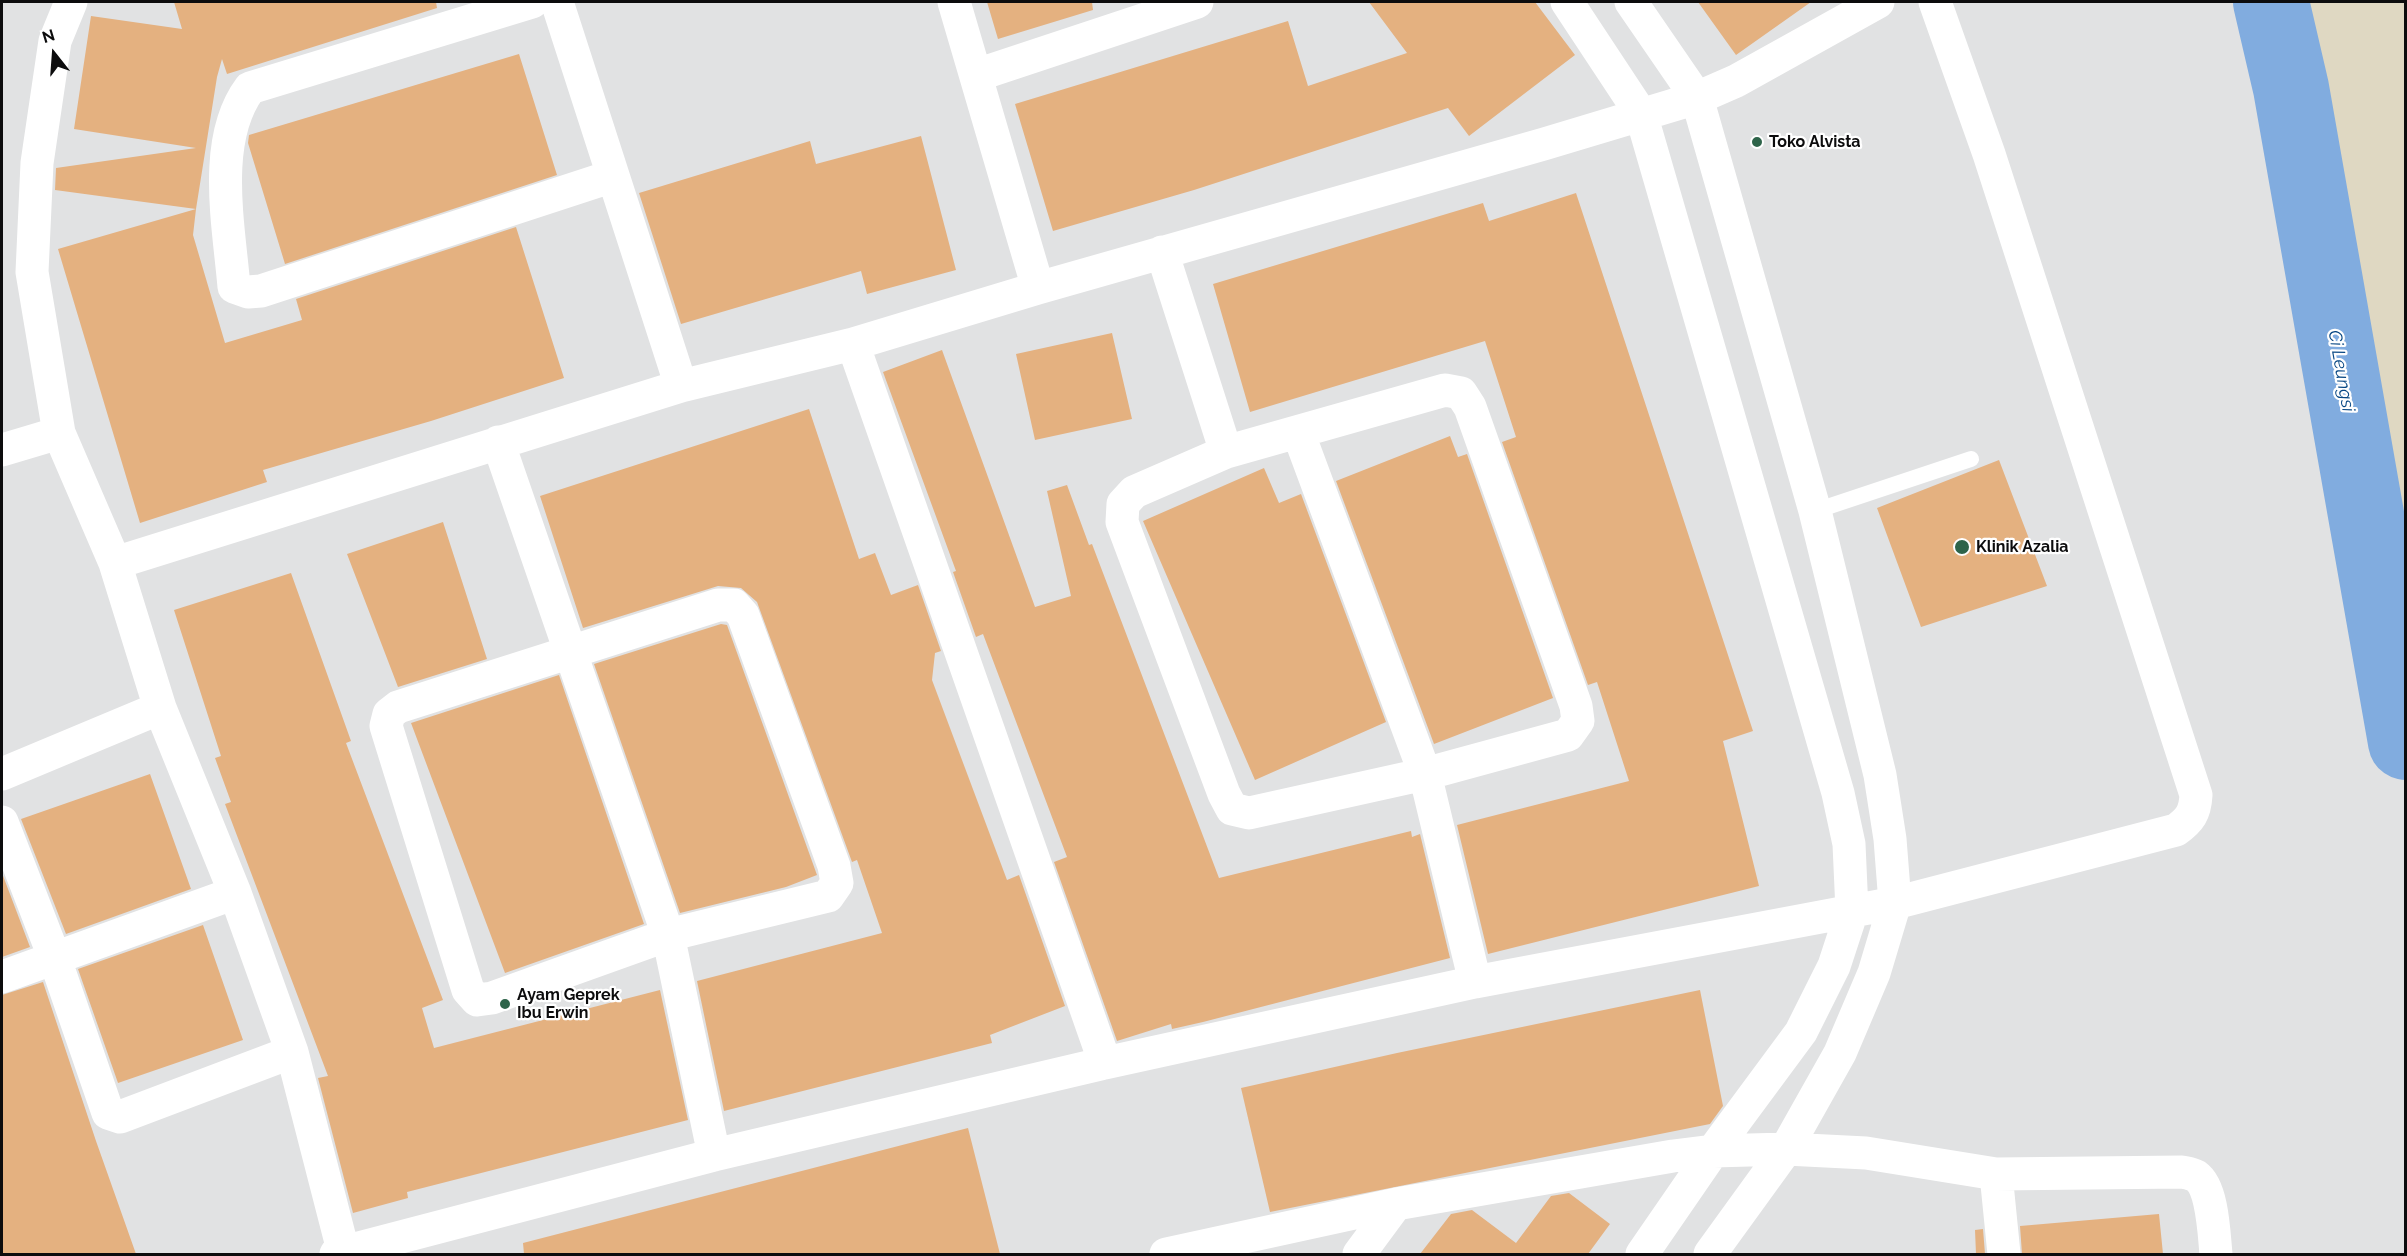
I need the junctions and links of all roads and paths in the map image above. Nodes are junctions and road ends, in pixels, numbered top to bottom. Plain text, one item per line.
1 (71, 2) edge
2 (532, 2) edge
3 (557, 2) edge
4 (954, 2) edge
5 (1197, 2) edge
6 (1567, 2) edge
7 (1631, 2) edge
8 (1878, 2) edge
9 (1935, 2) edge
10 (977, 75) junction
11 (1697, 98) junction
12 (1641, 114) junction
13 (613, 176) junction
14 (1162, 252) junction
15 (1038, 288) junction
16 (853, 344) junction
17 (681, 386) junction
18 (1298, 432) junction
19 (59, 433) junction
20 (498, 442) junction
21 (2, 450) edge
22 (1227, 452) junction
23 (1971, 459) dead end
24 (1815, 511) junction
25 (115, 563) junction
26 (570, 653) junction
27 (160, 708) junction
28 (2, 774) edge
29 (1425, 774) junction
30 (2, 822) edge
31 (235, 893) junction
32 (1895, 903) junction
33 (1852, 911) junction
34 (668, 935) junction
35 (55, 959) junction
36 (2, 977) edge
37 (1475, 982) junction
38 (292, 1052) junction
39 (1105, 1063) junction
40 (1786, 1149) junction
41 (1713, 1151) junction
42 (714, 1155) junction
43 (1996, 1174) junction
44 (1396, 1204) junction
45 (341, 1254) edge
46 (1166, 1254) edge
47 (1359, 1254) edge
48 (1642, 1254) edge
49 (1710, 1254) edge
50 (2004, 1254) edge
51 (2216, 1254) edge

1 - 19 street
2 - 13 street
3 - 13 street
4 - 10 street
5 - 10 street
6 - 12 street
7 - 11 street
8 - 11 street
9 - 32 street
10 - 15 street
11 - 12 street
11 - 24 street
12 - 14 street
12 - 33 street
13 - 17 street
14 - 15 street
14 - 22 street
15 - 16 street
16 - 17 street
16 - 39 street
17 - 20 street
18 - 22 street
18 - 29 street
18 - 29 street
19 - 21 street
19 - 25 street
20 - 25 street
20 - 26 street
22 - 29 street
23 - 24 lane
24 - 32 street
25 - 27 street
26 - 34 street
26 - 34 street
26 - 34 street
27 - 28 street
27 - 31 street
29 - 37 street
30 - 35 street
31 - 35 street
31 - 38 street
32 - 33 street
32 - 40 street
33 - 37 street
33 - 41 street
34 - 42 street
35 - 36 street
35 - 38 street
37 - 39 street
38 - 45 street
39 - 42 street
40 - 41 street
40 - 43 street
40 - 49 street
41 - 44 street
41 - 48 street
42 - 45 street
43 - 50 street
43 - 51 street
44 - 46 street
44 - 47 street

